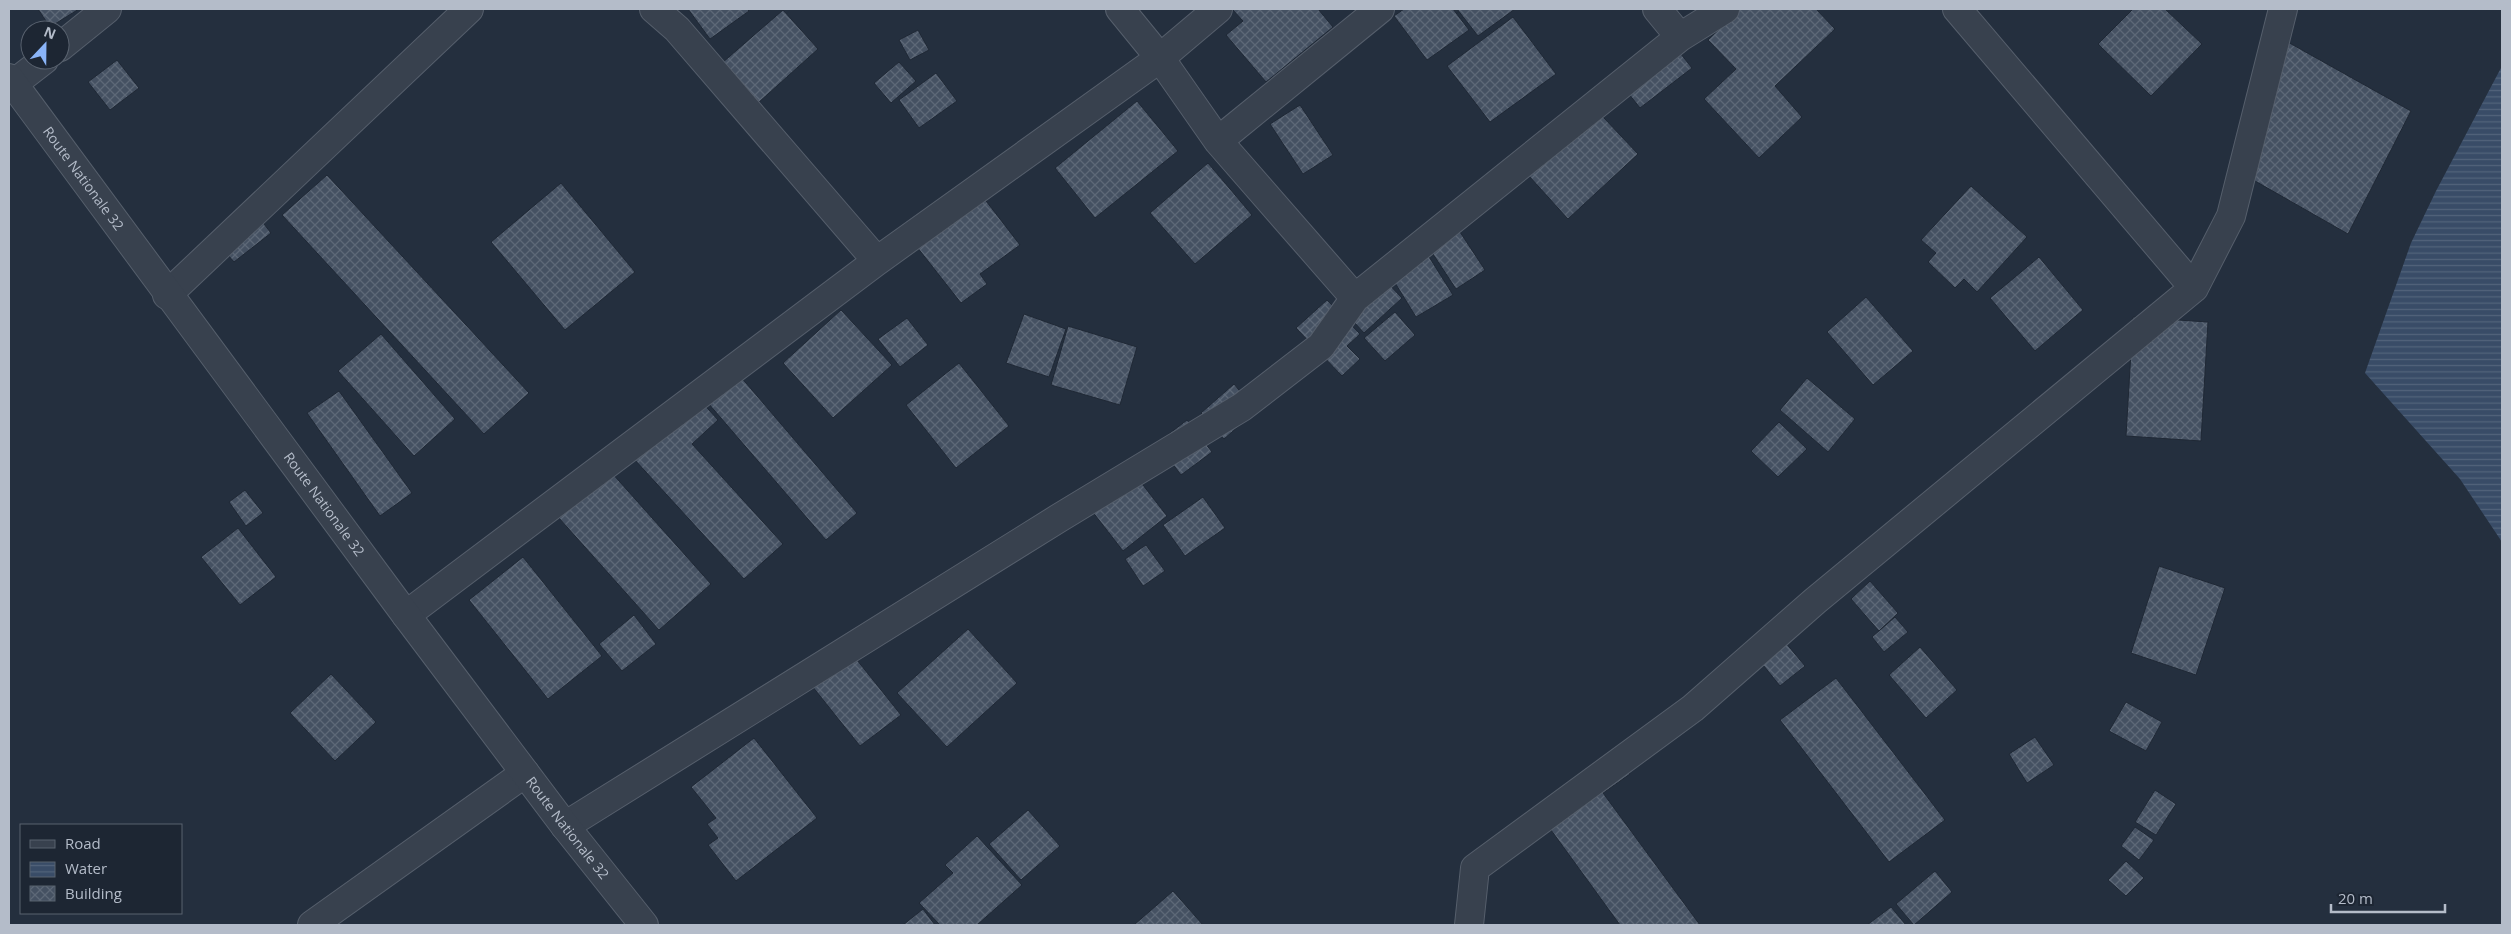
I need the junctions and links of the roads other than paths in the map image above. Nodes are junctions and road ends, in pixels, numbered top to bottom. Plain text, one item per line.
1 (107, 9) edge
2 (469, 9) edge
3 (654, 9) edge
4 (1120, 9) edge
5 (1218, 9) edge
6 (1380, 9) edge
7 (1657, 9) edge
8 (1726, 9) edge
9 (1956, 9) edge
10 (2283, 9) edge
11 (1680, 36) junction
12 (70, 39) edge
13 (1160, 58) junction
14 (28, 70) edge
15 (11, 81) edge
16 (1218, 141) junction
17 (877, 261) junction
18 (2194, 288) junction
19 (167, 295) junction
20 (1355, 298) junction
21 (406, 615) junction
22 (525, 773) junction
23 (565, 826) junction
24 (312, 925) edge
25 (644, 925) edge
26 (1468, 925) edge

1 - 12 street
2 - 19 street
3 - 17 street
4 - 13 street
5 - 13 street
6 - 16 street
7 - 11 street
8 - 11 street
9 - 18 street
10 - 18 street
11 - 20 street
13 - 16 street
13 - 17 street
14 - 15 street
15 - 19 street, Route Nationale 32
16 - 20 street
17 - 21 street
18 - 26 street
19 - 21 street, Route Nationale 32
20 - 23 street
21 - 22 street, Route Nationale 32
22 - 23 street, Route Nationale 32
22 - 24 street
23 - 25 street, Route Nationale 32

